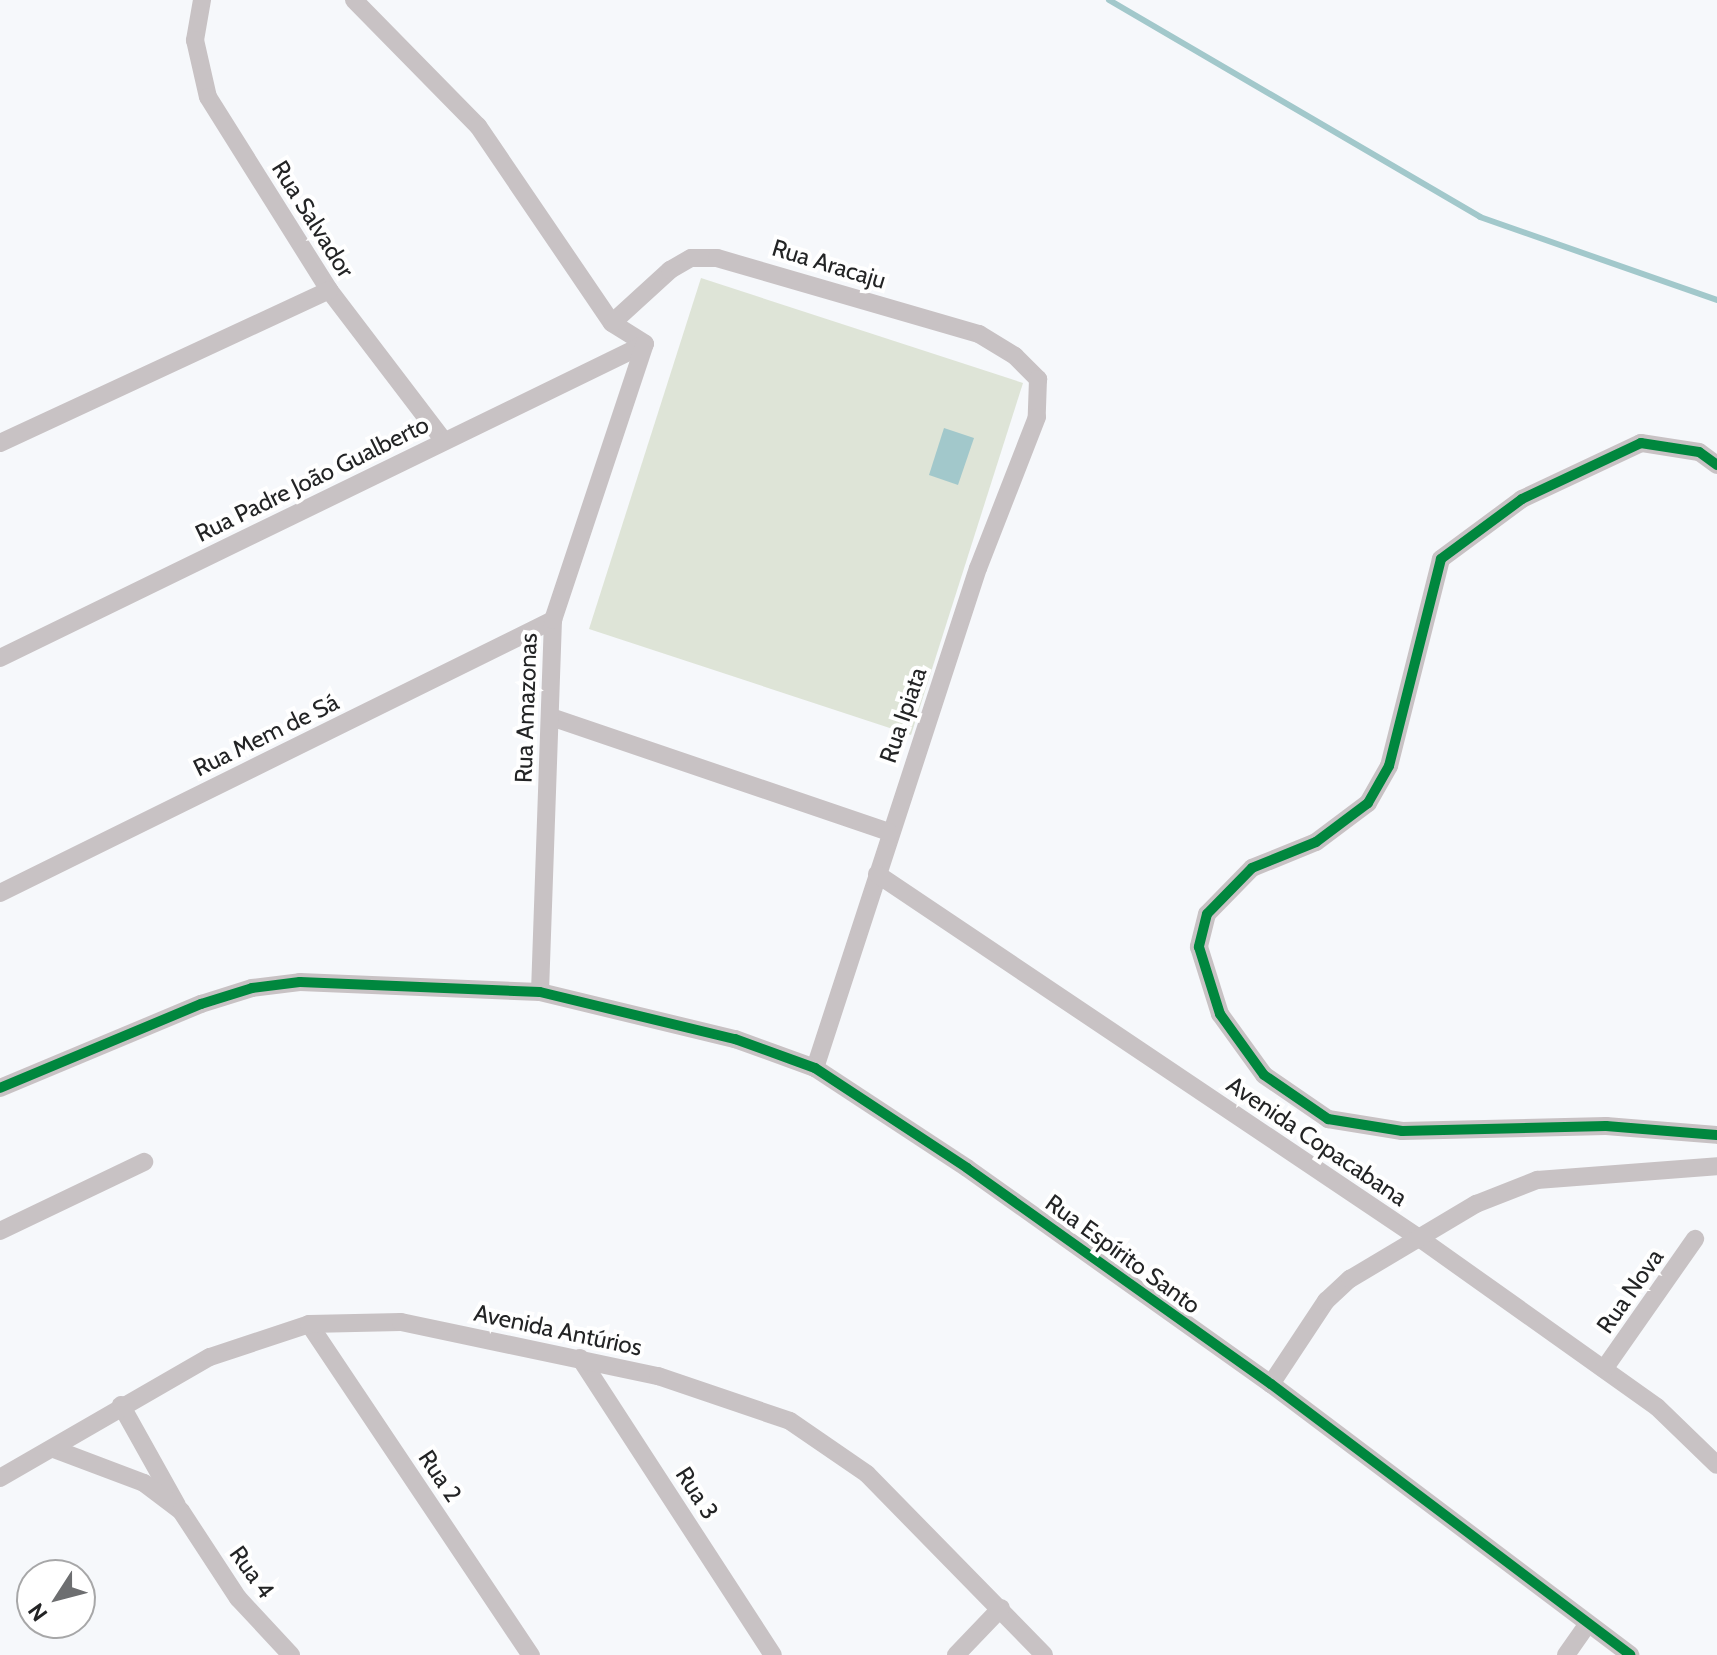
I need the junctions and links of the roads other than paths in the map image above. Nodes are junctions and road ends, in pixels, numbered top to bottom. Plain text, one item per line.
1 (202, 0) edge
2 (354, 0) edge
3 (329, 290) junction
4 (612, 323) junction
5 (645, 344) junction
6 (1038, 379) joint
7 (444, 441) junction
8 (0, 443) edge
9 (1717, 465) edge
10 (553, 620) junction
11 (0, 658) edge
12 (551, 717) junction
13 (889, 832) junction
14 (877, 874) junction
15 (0, 893) edge
16 (540, 992) junction
17 (815, 1068) junction
18 (0, 1088) edge
19 (1717, 1135) edge
20 (144, 1162) dead end
21 (1717, 1166) edge
22 (0, 1231) edge
23 (1695, 1239) dead end
24 (1422, 1240) junction
25 (309, 1324) junction
26 (580, 1358) junction
27 (1604, 1369) junction
28 (1271, 1384) junction
29 (121, 1405) junction
30 (54, 1449) junction
31 (1717, 1465) edge
32 (0, 1478) edge
33 (181, 1511) junction
34 (1001, 1608) junction
35 (1588, 1624) junction
36 (291, 1655) edge
37 (531, 1655) edge
38 (773, 1655) edge
39 (956, 1655) edge
40 (1044, 1655) edge
41 (1566, 1655) edge
42 (1630, 1655) edge

1 - 3 street, Rua Salvador
2 - 4 street
3 - 7 street, Rua Salvador
3 - 8 street
4 - 5 street
4 - 6 street, Rua Aracaju
5 - 7 street, Rua Padre João Gualberto
5 - 10 street, Rua Amazonas
6 - 13 street, Rua Ipiata
7 - 11 street, Rua Padre João Gualberto
9 - 19 street
10 - 12 street, Rua Amazonas
10 - 15 street, Rua Mem de Sá
12 - 13 street
12 - 16 street, Rua Amazonas
13 - 14 street, Rua Ipiata
14 - 17 street, Rua Ipiata
14 - 24 street, Avenida Copacabana
16 - 17 street, Rua Espírito Santo
16 - 18 street, Rua Espírito Santo
17 - 28 street, Rua Espírito Santo
20 - 22 street
21 - 24 street
23 - 27 street, Rua Nova
24 - 27 street, Avenida Copacabana
24 - 28 street
25 - 26 street, Avenida Antúrios
25 - 29 street, Avenida Antúrios
25 - 37 street, Rua 2
26 - 34 street, Avenida Antúrios
26 - 38 street, Rua 3
27 - 31 street, Avenida Copacabana
28 - 35 street, Rua Espírito Santo
29 - 30 street, Avenida Antúrios
29 - 33 street, Rua 4
30 - 32 street, Avenida Antúrios
30 - 33 street, Rua 4
33 - 36 street, Rua 4
34 - 39 street
34 - 40 street, Avenida Antúrios
35 - 41 street
35 - 42 street, Rua Espírito Santo

